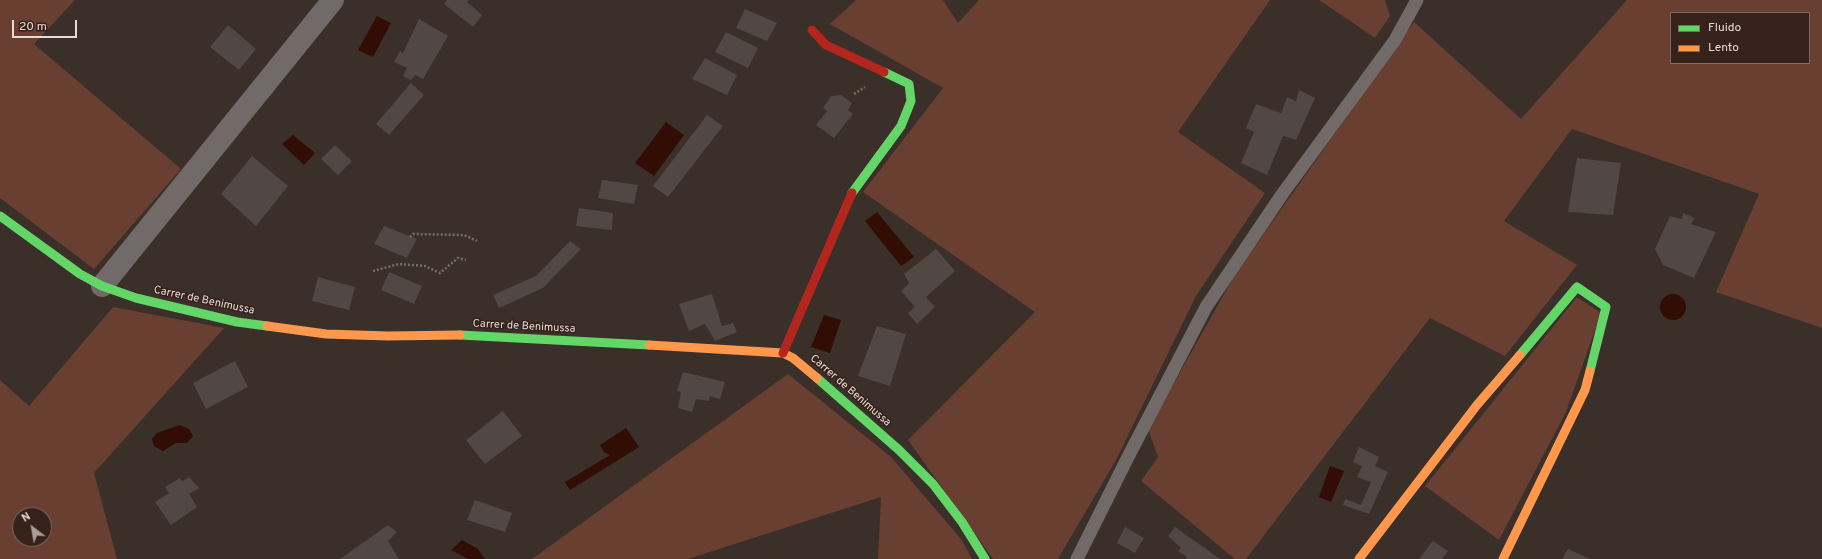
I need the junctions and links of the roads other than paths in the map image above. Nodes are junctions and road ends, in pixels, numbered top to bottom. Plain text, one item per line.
1 (333, 0) edge
2 (1417, 0) edge
3 (812, 30) dead end
4 (0, 216) edge
5 (102, 286) junction
6 (783, 353) junction
7 (985, 559) edge
8 (1077, 559) edge
9 (1360, 559) edge
10 (1503, 559) edge

1 - 5 street
2 - 8 lane
3 - 6 street
4 - 5 street, Carrer de Benimussa
5 - 6 street, Carrer de Benimussa
6 - 7 street, Carrer de Benimussa
9 - 10 street

